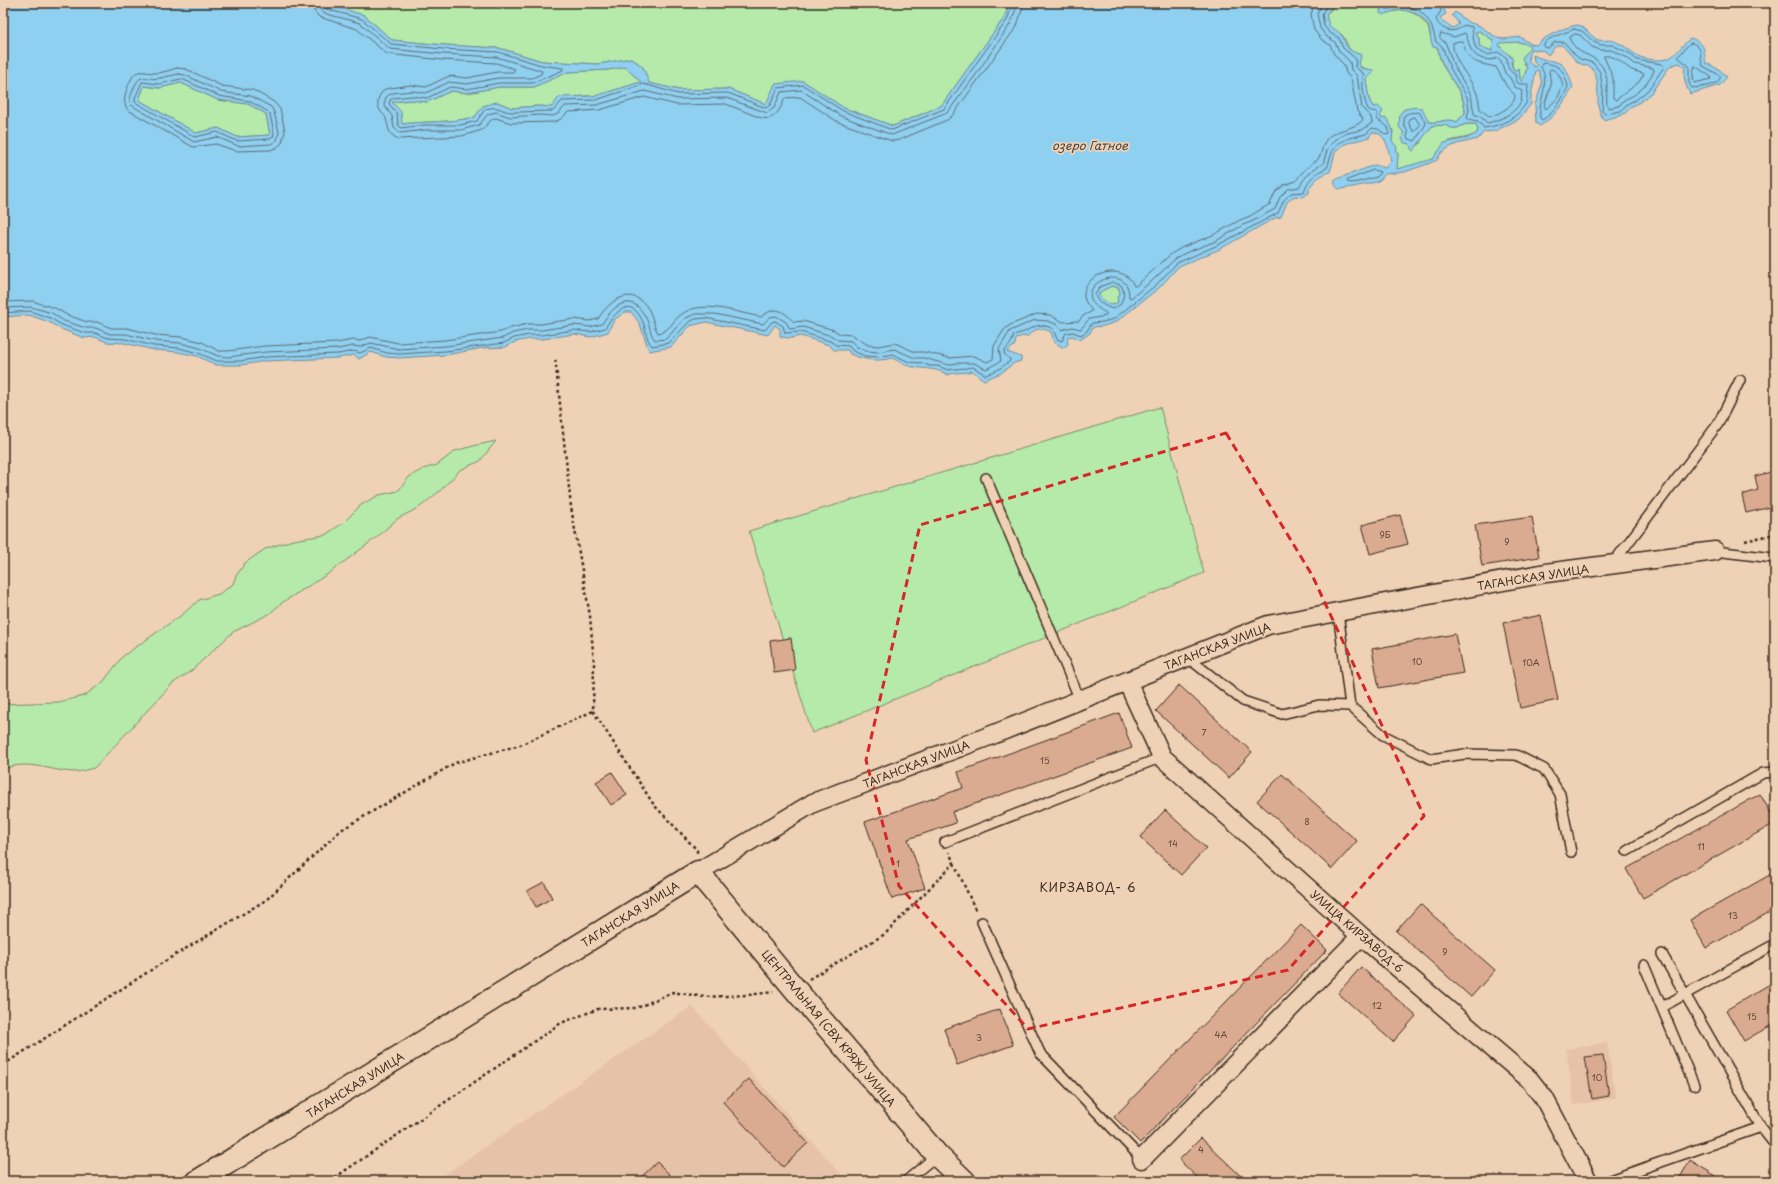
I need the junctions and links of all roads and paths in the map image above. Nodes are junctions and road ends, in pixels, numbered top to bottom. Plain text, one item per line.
1 (555, 357) dead end
2 (1740, 380) dead end
3 (986, 478) dead end
4 (1715, 551) joint
5 (1774, 558) edge
6 (1612, 564) junction
7 (1338, 612) junction
8 (1187, 658) junction
9 (1127, 682) junction
10 (1080, 700) junction
11 (1350, 706) junction
12 (592, 711) junction
13 (1162, 757) junction
14 (1775, 772) edge
15 (945, 842) joint
16 (1626, 851) dead end
17 (1571, 852) dead end
18 (954, 863) junction
19 (698, 872) junction
20 (982, 922) joint
21 (1361, 936) junction
22 (1775, 944) edge
23 (1662, 954) dead end
24 (1644, 965) dead end
25 (794, 988) junction
26 (1685, 994) junction
27 (1662, 1007) junction
28 (3, 1065) edge
29 (1694, 1086) dead end
30 (1762, 1127) junction
31 (1775, 1146) edge
32 (937, 1155) junction
33 (1142, 1158) joint
34 (198, 1181) edge
35 (330, 1181) edge
36 (906, 1181) edge
37 (964, 1181) edge
38 (1588, 1181) edge
39 (1607, 1181) edge

1 - 12 path
2 - 6 lane
3 - 10 lane
4 - 5 lane
4 - 6 street, ТАГАНСКАЯ УЛИЦА
6 - 7 street, ТАГАНСКАЯ УЛИЦА
7 - 8 street, ТАГАНСКАЯ УЛИЦА
7 - 11 lane
8 - 9 street, ТАГАНСКАЯ УЛИЦА
8 - 11 lane
9 - 10 street, ТАГАНСКАЯ УЛИЦА
9 - 13 street, УЛИЦА КИРЗАВОД-6
10 - 19 street, ТАГАНСКАЯ УЛИЦА
11 - 17 lane
12 - 19 path
12 - 28 path
13 - 15 lane
13 - 21 street, УЛИЦА КИРЗАВОД-6
14 - 16 lane
15 - 18 path
18 - 20 path
18 - 25 path
19 - 25 main road, ЦЕНТРАЛЬНАЯ (СВХ КРЯЖ) УЛИЦА
19 - 34 main road, ТАГАНСКАЯ УЛИЦА
20 - 33 lane
21 - 33 street
21 - 38 street, УЛИЦА КИРЗАВОД-6
22 - 26 lane
23 - 26 lane
24 - 27 lane
25 - 32 main road, ЦЕНТРАЛЬНАЯ (СВХ КРЯЖ) УЛИЦА
25 - 35 path
26 - 27 lane
26 - 30 lane
27 - 29 lane
30 - 31 lane
30 - 39 lane
32 - 36 lane
32 - 37 main road, ЦЕНТРАЛЬНАЯ (СВХ КРЯЖ) УЛИЦА

